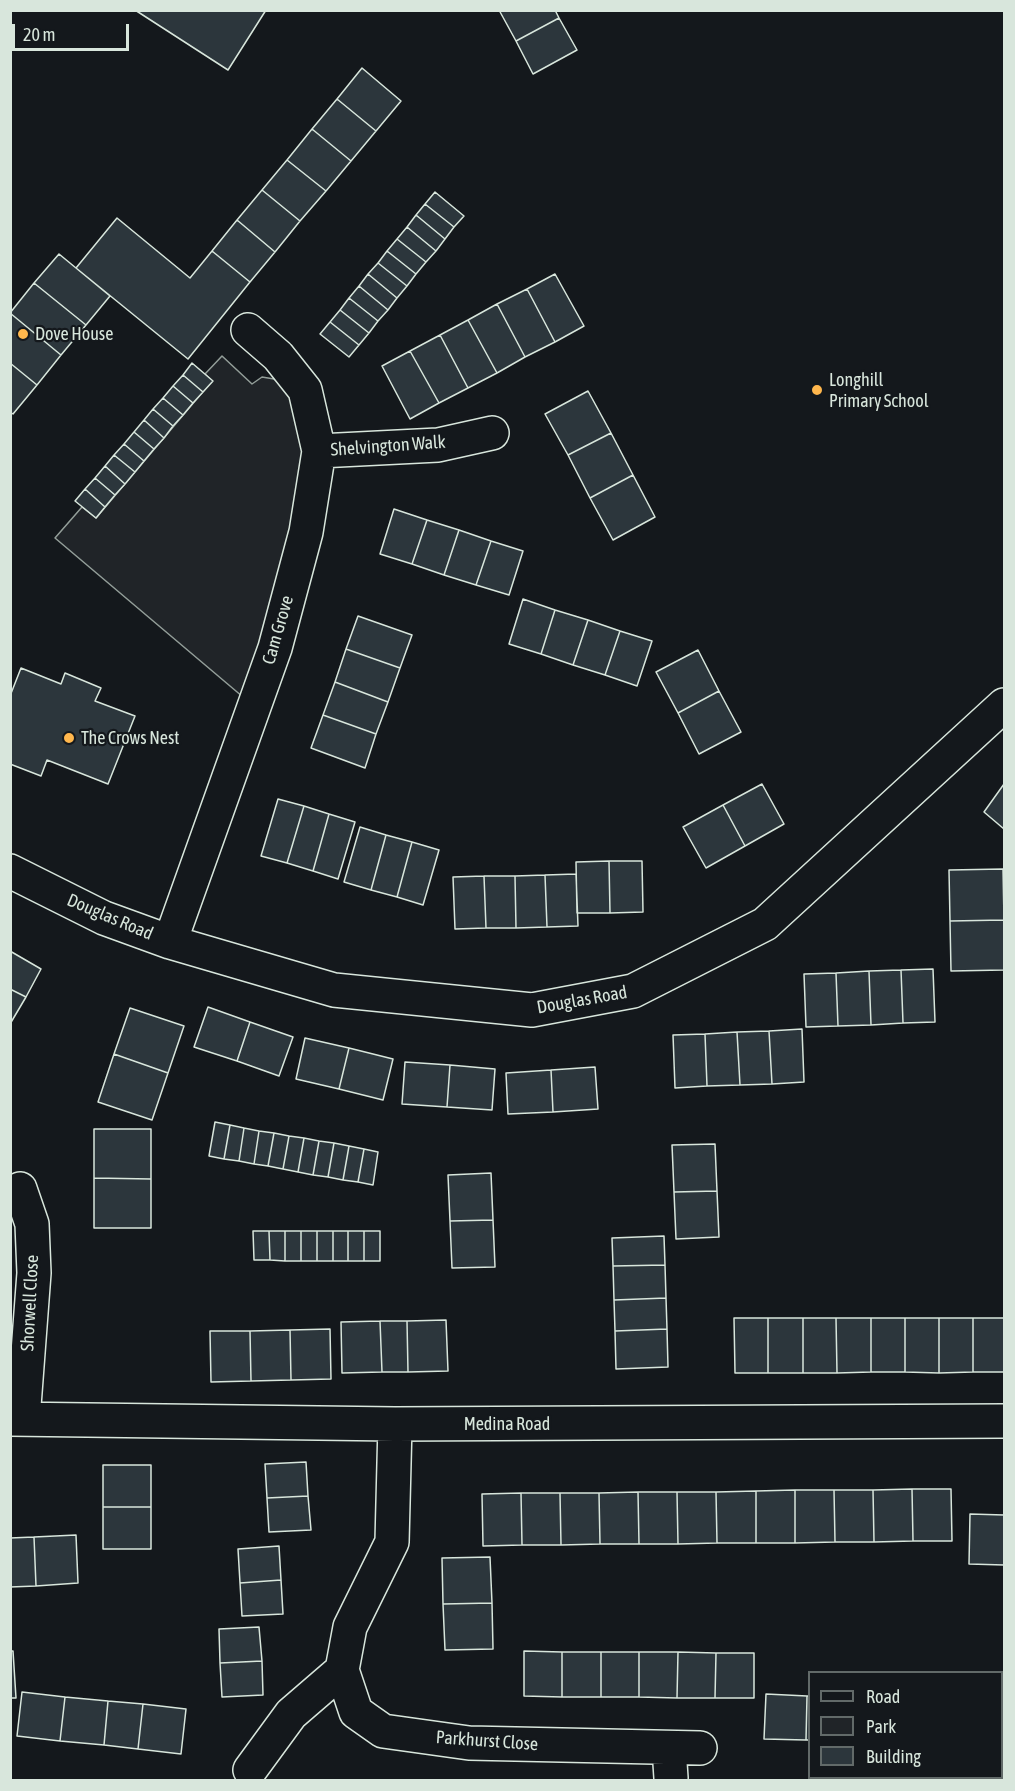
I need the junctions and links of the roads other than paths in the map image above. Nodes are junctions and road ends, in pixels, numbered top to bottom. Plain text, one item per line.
1 (248, 330) dead end
2 (492, 433) dead end
3 (319, 451) junction
4 (1005, 705) edge
5 (10, 871) edge
6 (170, 942) junction
7 (20, 1189) dead end
8 (17, 1419) edge
9 (1005, 1421) edge
10 (395, 1424) junction
11 (342, 1671) junction
12 (680, 1758) dead end
13 (250, 1770) dead end

1 - 3 street, Cam Grove
2 - 3 street, Shelvington Walk
3 - 6 street, Cam Grove
4 - 6 street, Douglas Road
5 - 6 street, Douglas Road
7 - 8 street, Shorwell Close
8 - 10 street, Medina Road
9 - 10 street, Medina Road
10 - 11 street, Parkhurst Close
11 - 12 street, Parkhurst Close
11 - 13 street

